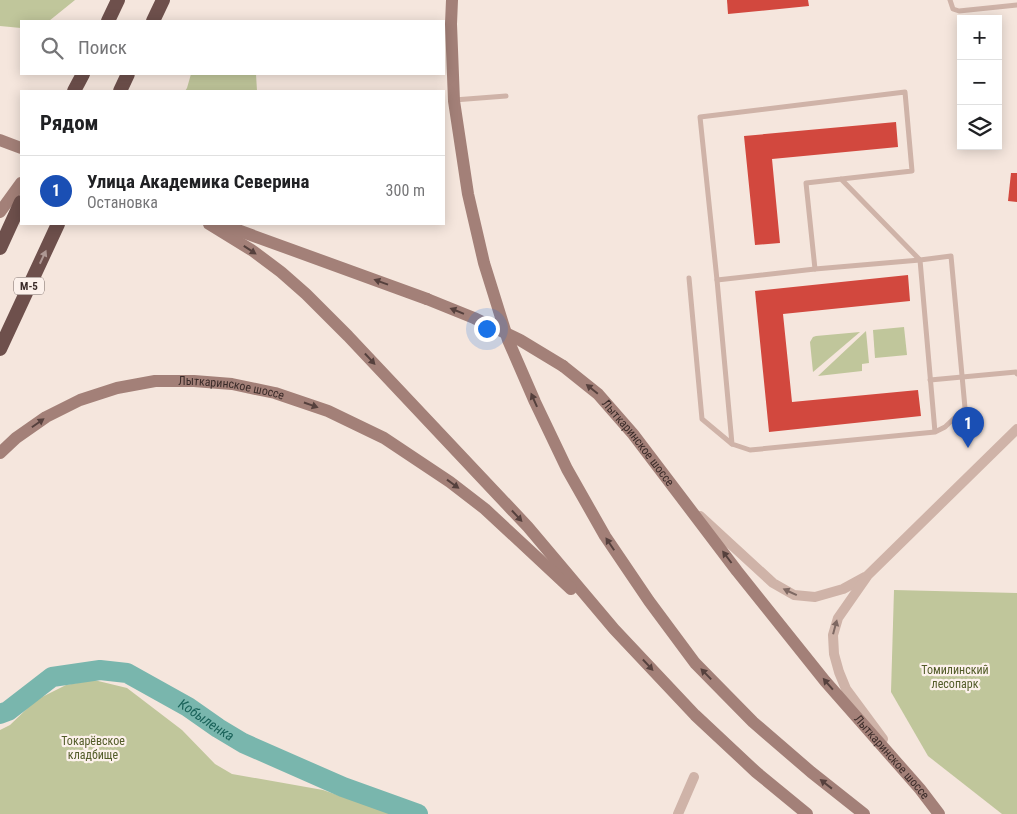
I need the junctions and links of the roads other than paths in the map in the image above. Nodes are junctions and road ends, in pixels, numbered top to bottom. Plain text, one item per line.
1 (118, 0) edge
2 (163, 0) edge
3 (452, 0) edge
4 (950, 0) edge
5 (1017, 5) edge
6 (108, 20) edge
7 (153, 20) edge
8 (82, 75) edge
9 (128, 75) edge
10 (75, 90) edge
11 (120, 90) edge
12 (506, 96) dead end
13 (454, 100) junction
14 (0, 140) edge
15 (20, 148) edge
16 (841, 179) junction
17 (20, 184) edge
18 (20, 204) edge
19 (0, 212) edge
20 (58, 225) edge
21 (211, 225) edge
22 (223, 225) edge
23 (0, 248) edge
24 (920, 260) junction
25 (815, 270) junction
26 (689, 278) dead end
27 (717, 280) junction
28 (0, 349) edge
29 (1017, 374) edge
30 (962, 377) junction
31 (930, 380) junction
32 (1017, 429) edge
33 (935, 432) junction
34 (732, 444) junction
35 (0, 453) edge
36 (688, 506) junction
37 (868, 575) junction
38 (614, 630) junction
39 (694, 777) dead end
40 (920, 789) junction
41 (678, 814) edge
42 (806, 814) edge
43 (864, 814) edge
44 (940, 814) edge

1 - 6 highway
2 - 7 highway
3 - 13 main road
4 - 5 lane
8 - 10 highway
9 - 11 highway
12 - 13 lane
43 -> 13 main road
14 - 15 main road
16 - 24 lane
16 - 25 lane
16 - 27 lane
17 - 19 main road
18 - 23 highway
28 -> 20 highway, М-5
21 -> 38 main road, Лыткаринское шоссе
36 -> 22 main road, Лыткаринское шоссе, bridge
24 - 25 lane
24 - 30 lane
24 - 31 lane
25 - 27 lane
26 - 34 lane
27 - 34 lane
29 - 30 lane
30 - 31 lane
30 - 33 lane
31 - 33 lane
32 - 37 street
33 - 34 lane
35 -> 38 main road, Лыткаринское шоссе
37 -> 36 street
40 -> 36 main road, Лыткаринское шоссе
40 -> 37 street
38 -> 42 main road, Лыткаринское шоссе
39 - 41 street
40 - 44 main road, Лыткаринское шоссе

